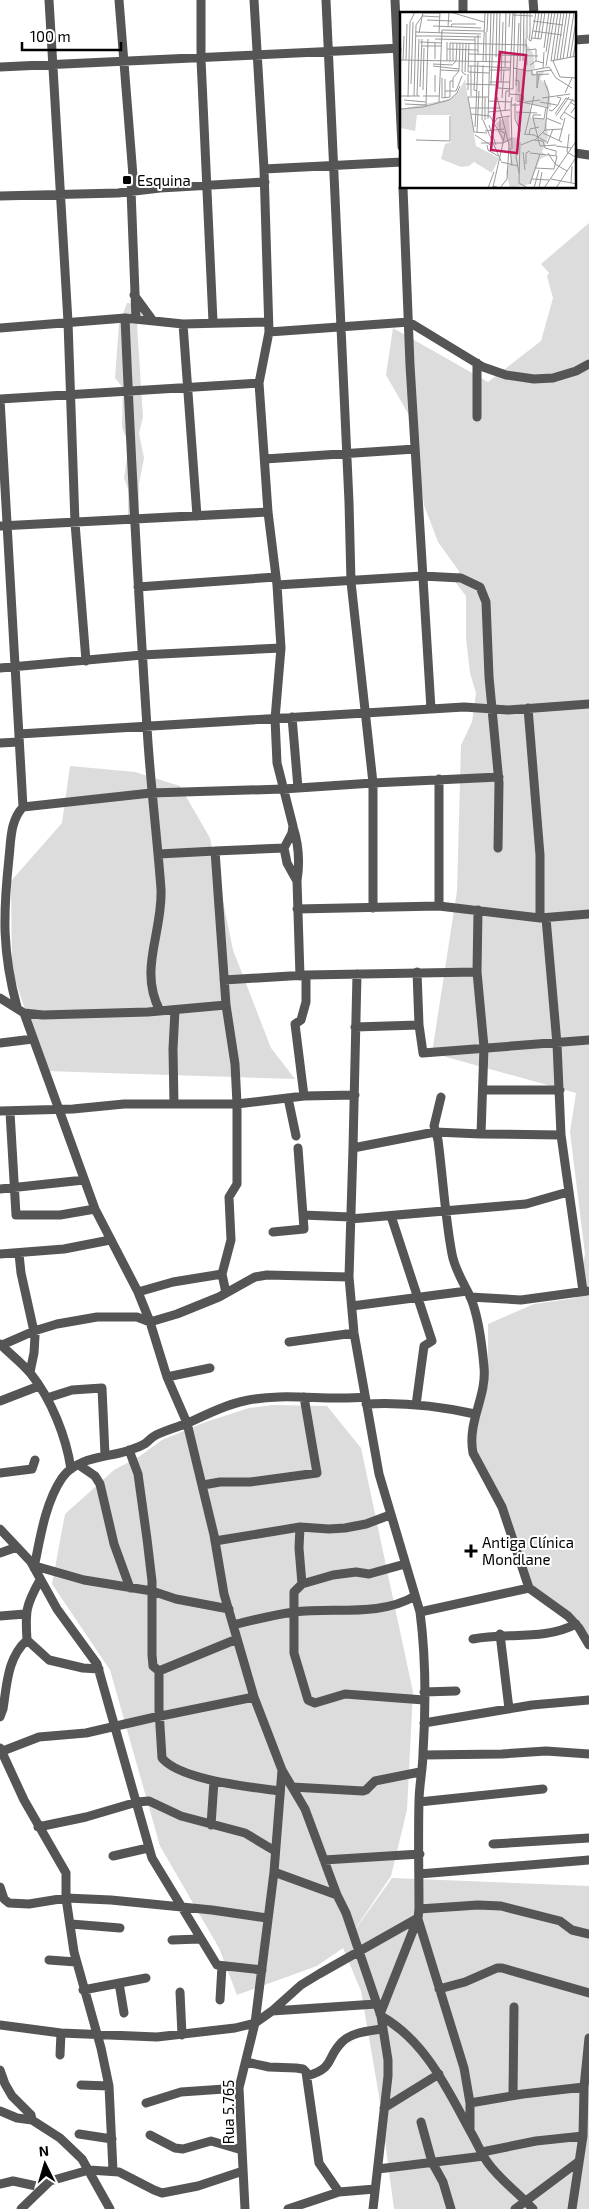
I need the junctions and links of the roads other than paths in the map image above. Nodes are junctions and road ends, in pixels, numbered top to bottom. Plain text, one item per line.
1 (48, 0) edge
2 (119, 0) edge
3 (201, 0) edge
4 (254, 0) edge
5 (326, 0) edge
6 (395, 0) edge
7 (589, 39) edge
8 (576, 40) edge
9 (399, 48) edge
10 (328, 52) junction
11 (258, 56) junction
12 (201, 59) junction
13 (124, 61) junction
14 (52, 66) junction
15 (0, 67) edge
16 (400, 81) edge
17 (576, 154) edge
18 (589, 154) edge
19 (400, 162) edge
20 (332, 166) junction
21 (264, 170) junction
22 (264, 182) junction
23 (208, 186) junction
24 (403, 189) edge
25 (131, 190) junction
26 (59, 193) junction
27 (0, 196) edge
28 (134, 295) junction
29 (125, 318) junction
30 (136, 319) junction
31 (153, 321) junction
32 (68, 322) junction
33 (213, 322) junction
34 (268, 322) junction
35 (409, 322) junction
36 (183, 324) junction
37 (340, 326) junction
38 (0, 328) edge
39 (269, 332) junction
40 (477, 363) junction
41 (589, 364) edge
42 (259, 383) junction
43 (186, 388) junction
44 (128, 391) junction
45 (71, 396) junction
46 (0, 399) edge
47 (477, 417) dead end
48 (416, 449) junction
49 (347, 453) junction
50 (265, 459) junction
51 (268, 512) junction
52 (197, 516) junction
53 (135, 518) junction
54 (75, 523) junction
55 (3, 526) edge
56 (422, 576) junction
57 (277, 581) junction
58 (351, 582) junction
59 (138, 587) junction
60 (281, 648) junction
61 (142, 655) junction
62 (86, 661) junction
63 (15, 666) junction
64 (0, 668) edge
65 (589, 704) edge
66 (491, 708) junction
67 (528, 708) junction
68 (431, 709) junction
69 (364, 713) junction
70 (292, 717) junction
71 (275, 719) junction
72 (146, 726) junction
73 (19, 738) junction
74 (0, 743) edge
75 (499, 777) junction
76 (439, 779) junction
77 (373, 783) junction
78 (298, 788) junction
79 (283, 789) junction
80 (151, 793) junction
81 (23, 807) junction
82 (293, 826) junction
83 (284, 848) junction
84 (498, 848) dead end
85 (215, 851) junction
86 (159, 854) junction
87 (296, 881) junction
88 (439, 906) junction
89 (373, 908) junction
90 (297, 909) junction
91 (478, 910) junction
92 (589, 914) edge
93 (543, 918) junction
94 (417, 972) junction
95 (477, 972) junction
96 (357, 974) junction
97 (303, 976) junction
98 (224, 980) junction
99 (0, 998) edge
100 (154, 999) junction
101 (226, 1005) junction
102 (21, 1010) junction
103 (175, 1010) junction
104 (160, 1011) junction
105 (148, 1012) junction
106 (419, 1025) junction
107 (355, 1026) junction
108 (33, 1038) junction
109 (589, 1040) edge
110 (0, 1043) edge
111 (557, 1044) junction
112 (484, 1047) junction
113 (483, 1090) junction
114 (560, 1090) junction
115 (355, 1095) junction
116 (304, 1096) junction
117 (441, 1097) dead end
118 (288, 1098) junction
119 (174, 1104) junction
120 (237, 1104) junction
121 (60, 1108) junction
122 (5, 1111) edge
123 (435, 1132) junction
124 (481, 1134) junction
125 (561, 1135) junction
126 (296, 1136) dead end
127 (298, 1148) dead end
128 (353, 1148) junction
129 (84, 1180) junction
130 (14, 1188) junction
131 (0, 1189) edge
132 (568, 1192) junction
133 (95, 1209) junction
134 (447, 1211) junction
135 (303, 1215) junction
136 (391, 1216) junction
137 (350, 1218) junction
138 (273, 1232) dead end
139 (110, 1240) junction
140 (0, 1254) edge
141 (19, 1254) junction
142 (222, 1274) junction
143 (349, 1276) junction
144 (586, 1291) edge
145 (138, 1292) junction
146 (226, 1293) junction
147 (468, 1294) junction
148 (417, 1296) junction
149 (352, 1306) junction
150 (150, 1322) junction
151 (34, 1331) junction
152 (354, 1333) junction
153 (289, 1342) dead end
154 (0, 1345) edge
155 (210, 1368) dead end
156 (30, 1372) junction
157 (167, 1377) junction
158 (39, 1386) junction
159 (304, 1397) junction
160 (47, 1398) junction
161 (0, 1401) edge
162 (365, 1401) junction
163 (416, 1405) junction
164 (475, 1414) junction
165 (187, 1423) junction
166 (129, 1450) junction
167 (106, 1455) junction
168 (35, 1460) dead end
169 (75, 1467) junction
170 (0, 1474) edge
171 (203, 1486) junction
172 (390, 1515) junction
173 (300, 1527) junction
174 (0, 1529) edge
175 (215, 1541) junction
176 (17, 1547) junction
177 (0, 1553) edge
178 (405, 1564) junction
179 (34, 1567) junction
180 (40, 1580) junction
181 (302, 1584) junction
182 (130, 1588) junction
183 (529, 1588) junction
184 (152, 1591) junction
185 (415, 1596) junction
186 (229, 1609) junction
187 (294, 1612) junction
188 (420, 1612) junction
189 (25, 1614) junction
190 (0, 1616) edge
191 (576, 1624) junction
192 (233, 1625) junction
193 (500, 1634) junction
194 (237, 1639) junction
195 (473, 1639) dead end
196 (27, 1640) junction
197 (589, 1645) edge
198 (0, 1666) edge
199 (10, 1667) junction
200 (99, 1669) junction
201 (159, 1671) junction
202 (456, 1691) dead end
203 (424, 1696) junction
204 (254, 1697) junction
205 (589, 1700) edge
206 (509, 1709) junction
207 (0, 1717) edge
208 (159, 1717) junction
209 (424, 1722) junction
210 (114, 1727) junction
211 (0, 1750) edge
212 (589, 1754) edge
213 (423, 1755) junction
214 (282, 1770) junction
215 (420, 1772) junction
216 (214, 1781) junction
217 (292, 1787) junction
218 (543, 1789) dead end
219 (279, 1791) junction
220 (137, 1802) junction
221 (419, 1802) junction
222 (212, 1825) junction
223 (38, 1826) junction
224 (589, 1838) edge
225 (493, 1844) dead end
226 (148, 1848) junction
227 (275, 1852) junction
228 (420, 1854) junction
229 (113, 1856) dead end
230 (324, 1860) junction
231 (589, 1860) edge
232 (274, 1872) junction
233 (420, 1874) junction
234 (0, 1887) edge
235 (337, 1895) junction
236 (66, 1898) junction
237 (183, 1908) junction
238 (419, 1914) junction
239 (267, 1918) junction
240 (71, 1924) junction
241 (120, 1928) dead end
242 (589, 1934) edge
243 (200, 1938) junction
244 (172, 1940) dead end
245 (360, 1952) junction
246 (49, 1960) dead end
247 (76, 1962) junction
248 (222, 1966) junction
249 (262, 1970) junction
250 (146, 1978) dead end
251 (119, 1983) junction
252 (439, 1988) junction
253 (83, 1990) junction
254 (180, 1992) dead end
255 (589, 1993) edge
256 (220, 2000) dead end
257 (376, 2004) junction
258 (514, 2007) dead end
259 (272, 2011) junction
260 (124, 2012) dead end
261 (380, 2015) junction
262 (255, 2023) junction
263 (0, 2025) edge
264 (382, 2029) junction
265 (61, 2033) junction
266 (96, 2034) junction
267 (182, 2034) junction
268 (589, 2038) edge
269 (60, 2055) dead end
270 (246, 2062) junction
271 (0, 2070) edge
272 (439, 2074) junction
273 (307, 2076) junction
274 (2, 2084) edge
275 (81, 2085) dead end
276 (109, 2086) junction
277 (239, 2088) junction
278 (584, 2088) junction
279 (514, 2095) junction
280 (586, 2100) edge
281 (146, 2103) dead end
282 (470, 2103) junction
283 (384, 2108) junction
284 (0, 2112) edge
285 (32, 2120) junction
286 (421, 2122) dead end
287 (470, 2130) junction
288 (79, 2134) dead end
289 (150, 2135) dead end
290 (583, 2136) junction
291 (112, 2139) junction
292 (242, 2150) junction
293 (483, 2154) junction
294 (432, 2162) junction
295 (578, 2162) junction
296 (378, 2169) junction
297 (90, 2170) junction
298 (113, 2171) junction
299 (244, 2171) junction
300 (0, 2184) edge
301 (42, 2187) junction
302 (375, 2189) junction
303 (339, 2192) junction
304 (526, 2201) junction
305 (22, 2208) edge
306 (107, 2208) edge
307 (245, 2209) edge
308 (288, 2209) edge
309 (372, 2209) edge
310 (451, 2209) edge
311 (515, 2209) edge
312 (533, 2209) edge
313 (572, 2209) edge

1 - 14 street
2 - 13 street
3 - 12 street
4 - 11 street
5 - 10 street
6 - 9 street
7 - 8 street
9 - 10 street
9 - 16 street
10 - 11 street
10 - 20 street
11 - 12 street
11 - 21 street
12 - 13 street
12 - 23 street
13 - 14 street
13 - 25 street
14 - 15 street
14 - 26 street
17 - 18 street
19 - 20 street
20 - 21 street
20 - 37 street
21 - 22 street
22 - 23 street
22 - 34 street
23 - 25 street
23 - 33 street
24 - 35 street
25 - 26 street
25 - 28 street
26 - 27 street
26 - 32 street
28 - 30 street
28 - 31 street
29 - 30 street
29 - 32 street
29 - 44 street
30 - 31 street
31 - 36 street
32 - 38 street
32 - 45 street
33 - 34 street
33 - 36 street
34 - 39 street
35 - 37 street
35 - 40 street
35 - 48 street
36 - 43 street
37 - 39 street
37 - 49 street
39 - 42 street
40 - 41 street
40 - 47 street
42 - 43 street
42 - 50 street
43 - 44 street
43 - 52 street
44 - 45 street
44 - 53 street
45 - 46 street
45 - 54 street
46 - 55 street
48 - 49 street
48 - 56 street
49 - 50 street
49 - 58 street
50 - 51 street
51 - 52 street
51 - 57 street
52 - 53 street
53 - 54 street
53 - 59 street
54 - 55 street
54 - 62 street
55 - 63 street
56 - 58 street
56 - 66 street
56 - 68 street
57 - 58 street
57 - 59 street
57 - 60 street
58 - 69 street
59 - 61 street
60 - 61 street
60 - 71 street
61 - 62 street
61 - 72 street
62 - 63 street
63 - 64 street
63 - 73 street
65 - 67 street
66 - 67 street
66 - 68 street
66 - 75 street
67 - 93 street
68 - 69 street
69 - 70 street
69 - 77 street
70 - 71 street
70 - 78 street
71 - 72 street
71 - 79 street
72 - 73 street
72 - 80 street
73 - 74 street
73 - 81 street
75 - 76 street
75 - 84 street
76 - 77 street
76 - 88 street
77 - 78 street
77 - 89 street
78 - 79 street
79 - 80 street
79 - 82 street
80 - 81 street
80 - 86 street
81 - 102 street
82 - 83 street
82 - 87 street
83 - 85 street
83 - 87 street
85 - 86 street
85 - 98 street
86 - 100 street
87 - 90 street
88 - 89 street
88 - 91 street
89 - 90 street
90 - 97 street
91 - 93 street
91 - 95 street
92 - 93 street
93 - 111 street
94 - 95 street
94 - 96 street
94 - 106 street
95 - 112 street
96 - 97 street
96 - 107 street
97 - 98 street
97 - 116 street
98 - 101 street
99 - 102 street
100 - 104 street
100 - 105 street
101 - 103 street
101 - 120 street
102 - 105 street
102 - 108 street
103 - 104 street
103 - 119 street
104 - 105 street
106 - 107 street
106 - 112 street
107 - 115 street
108 - 110 street
108 - 121 street
109 - 111 street
111 - 112 street
111 - 114 street
112 - 113 street
113 - 114 street
113 - 124 street
114 - 125 street
115 - 116 street
115 - 128 street
116 - 118 street
117 - 123 street
118 - 120 street
118 - 126 street
119 - 120 street
119 - 121 street
120 - 142 street
121 - 122 street
121 - 129 street
122 - 130 street
123 - 124 street
123 - 128 street
123 - 134 street
124 - 125 street
125 - 132 street
127 - 135 street
128 - 137 street
129 - 130 street
129 - 133 street
130 - 131 street
130 - 133 street
132 - 134 street
132 - 144 street
133 - 139 street
134 - 136 street
134 - 147 street
135 - 137 street
135 - 138 street
136 - 137 street
136 - 148 street
137 - 143 street
139 - 141 street
139 - 145 street
140 - 141 street
141 - 151 street
142 - 145 street
142 - 146 street
143 - 146 street
143 - 149 street
144 - 147 street
145 - 150 street
146 - 150 street
147 - 148 street
147 - 164 street
148 - 149 street
148 - 163 street
149 - 152 street
150 - 151 street
150 - 157 street
151 - 154 street
151 - 156 street
152 - 153 street
152 - 162 street
154 - 156 street
155 - 157 street
156 - 158 street
157 - 165 street
158 - 160 street
158 - 161 street
159 - 162 street
159 - 165 street
159 - 171 street
160 - 167 street
160 - 169 street
162 - 163 street
162 - 172 street
163 - 164 street
164 - 183 street
165 - 166 street
165 - 171 street
166 - 167 street
166 - 184 street
167 - 169 street
168 - 170 street
169 - 179 street
169 - 182 street
171 - 175 street
172 - 173 street
172 - 178 street
173 - 175 street
173 - 181 street
174 - 176 street
175 - 186 street
176 - 177 street
176 - 179 street
178 - 181 street
178 - 185 street
179 - 180 street
179 - 182 street
180 - 189 street
180 - 200 street
181 - 187 street
182 - 184 street
183 - 188 street
183 - 191 street
184 - 186 street
184 - 201 street
185 - 187 street
185 - 188 street
186 - 192 street
187 - 192 street
187 - 203 street
188 - 203 street
189 - 190 street
189 - 196 street
191 - 193 street
191 - 197 street
192 - 194 street
193 - 195 street
193 - 206 street
194 - 201 street
194 - 204 street
196 - 199 street
196 - 200 street
198 - 199 street
199 - 207 street
200 - 210 street
201 - 208 street
202 - 203 street
203 - 209 street
204 - 208 street
204 - 214 street
205 - 206 street
206 - 209 street
208 - 210 street
208 - 216 street
209 - 213 street
210 - 211 street
210 - 220 street
211 - 223 street
212 - 213 street
213 - 215 street
214 - 217 street
214 - 219 street, Rua 5.765
215 - 217 street
215 - 221 street
216 - 219 street
216 - 222 street
217 - 230 street
218 - 221 street
219 - 227 street, Rua 5.765
220 - 222 street
220 - 223 street
220 - 226 street
221 - 228 street
222 - 227 street
223 - 236 street
224 - 225 street
226 - 229 street
226 - 237 street
227 - 232 street, Rua 5.765
228 - 230 street
228 - 233 street
230 - 235 street
231 - 233 street
232 - 235 street
232 - 239 street, Rua 5.765
233 - 238 street
234 - 236 street
235 - 245 street
236 - 237 street
236 - 240 street
237 - 239 street
237 - 243 street
238 - 242 street
238 - 245 street
238 - 252 street
238 - 261 street
239 - 249 street, Rua 5.765
240 - 241 street
240 - 247 street
243 - 244 street
243 - 248 street
245 - 257 street
245 - 259 street
246 - 247 street
247 - 253 street
248 - 249 street
248 - 256 street
249 - 262 street, Rua 5.765
250 - 251 street
251 - 253 street
251 - 260 street
252 - 255 street
252 - 282 street
253 - 266 street
254 - 267 street
257 - 259 street
257 - 261 street
258 - 279 street
259 - 262 street
261 - 264 street
261 - 272 street
262 - 267 street
262 - 270 street, Rua 5.765
263 - 265 street
264 - 273 street
264 - 283 street
265 - 266 street
265 - 269 street
266 - 267 street
266 - 276 street
268 - 278 street
270 - 273 street
270 - 277 street, Rua 5.765
271 - 274 street
272 - 283 street
272 - 287 street
273 - 303 street
274 - 285 street
275 - 276 street
276 - 291 street
277 - 281 street
277 - 292 street, Rua 5.765
278 - 279 street
278 - 280 street
279 - 282 street
280 - 290 street
282 - 287 street
283 - 296 street
284 - 285 street
285 - 297 street
286 - 294 street
287 - 293 street
288 - 291 street
289 - 292 street
290 - 293 street
290 - 295 street
291 - 298 street
292 - 299 street, Rua 5.765
293 - 294 street
293 - 304 street
294 - 296 street
294 - 310 street
295 - 304 street
295 - 313 street
296 - 302 street
297 - 298 street
297 - 301 street
297 - 306 street
298 - 299 street
299 - 307 street, Rua 5.765
300 - 301 street
301 - 305 street
302 - 303 street
302 - 309 street
303 - 308 street
304 - 311 street
304 - 312 street

